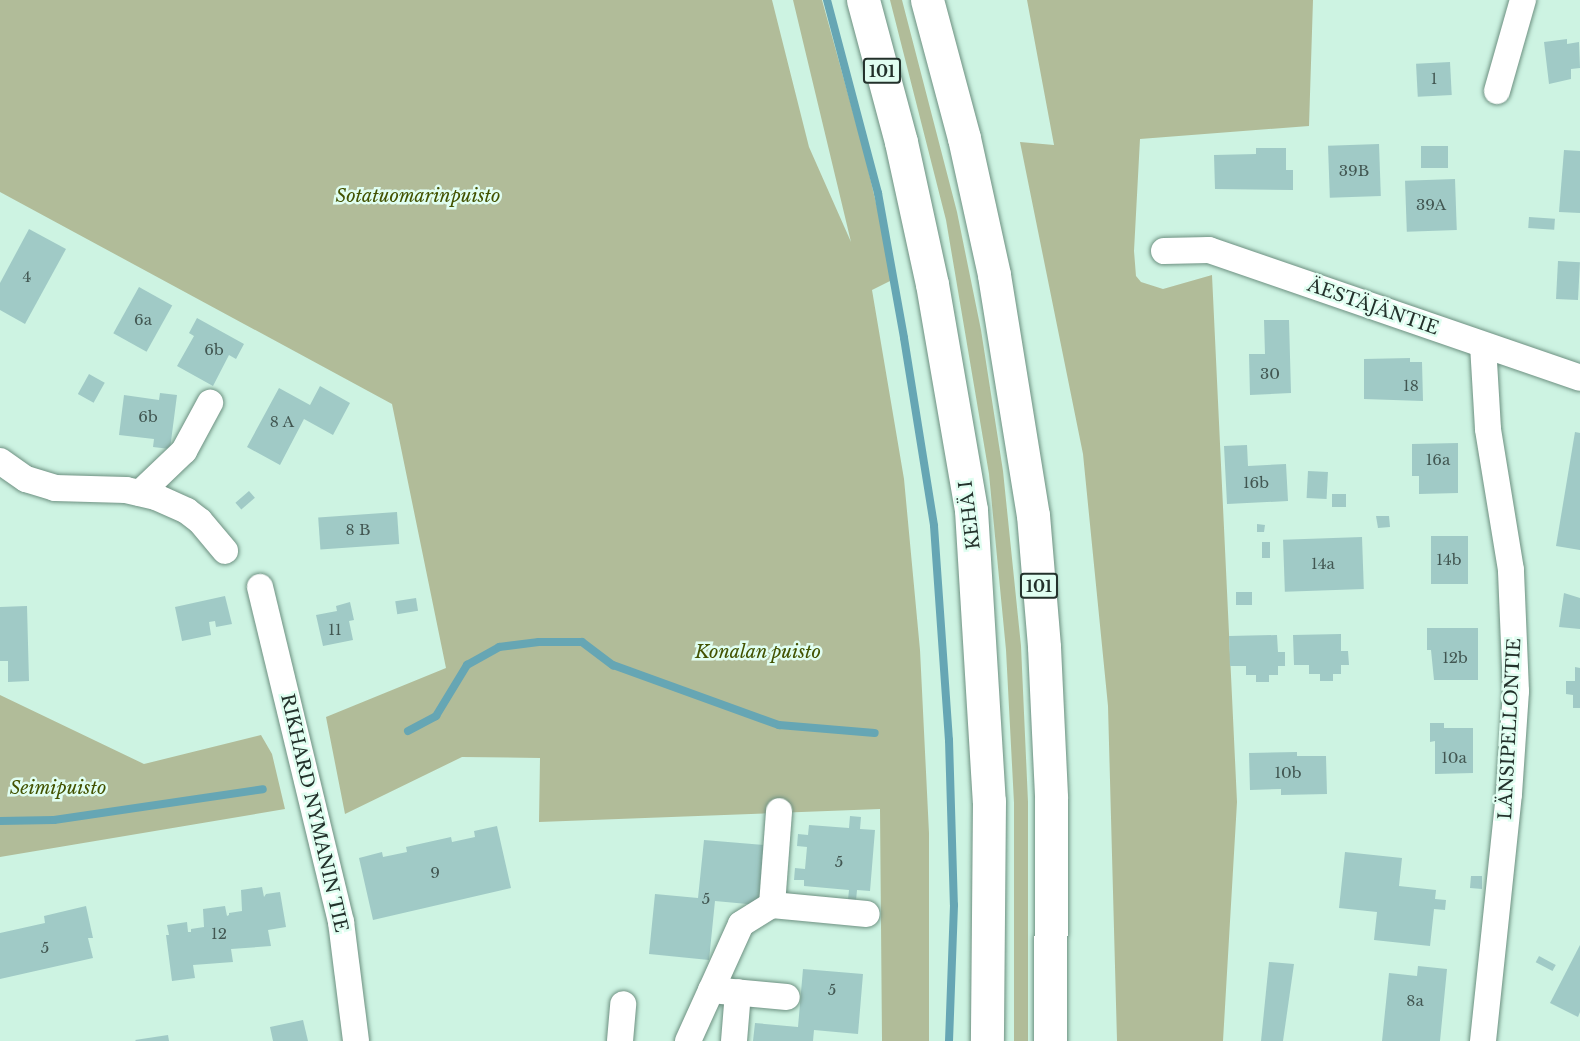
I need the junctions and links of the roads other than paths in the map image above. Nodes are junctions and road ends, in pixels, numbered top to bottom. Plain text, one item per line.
1 (863, 0) edge
2 (927, 0) edge
3 (1523, 0) edge
4 (1497, 91) dead end
5 (1164, 251) dead end
6 (1483, 346) junction
7 (1580, 378) edge
8 (210, 403) dead end
9 (0, 461) edge
10 (140, 493) junction
11 (225, 551) dead end
12 (260, 587) dead end
13 (779, 811) dead end
14 (772, 905) junction
15 (867, 914) dead end
16 (711, 990) junction
17 (738, 992) junction
18 (788, 997) dead end
19 (623, 1004) dead end
20 (356, 1041) edge
21 (620, 1041) edge
22 (688, 1041) edge
23 (734, 1041) edge
24 (987, 1041) edge
25 (1050, 1041) edge
26 (1483, 1041) edge

1 - 24 highway, KEHÄ I / 101
2 - 25 highway, 101
3 - 4 street
5 - 6 street, ÄESTÄJÄNTIE
6 - 7 street, ÄESTÄJÄNTIE
6 - 26 street, LÄNSIPELLONTIE
8 - 10 street
9 - 10 street
10 - 11 street
12 - 20 street, RIKHARD NYMANIN TIE
13 - 14 street
14 - 15 street
14 - 16 street
16 - 17 street
16 - 22 street
17 - 18 street
17 - 23 street
19 - 21 street

